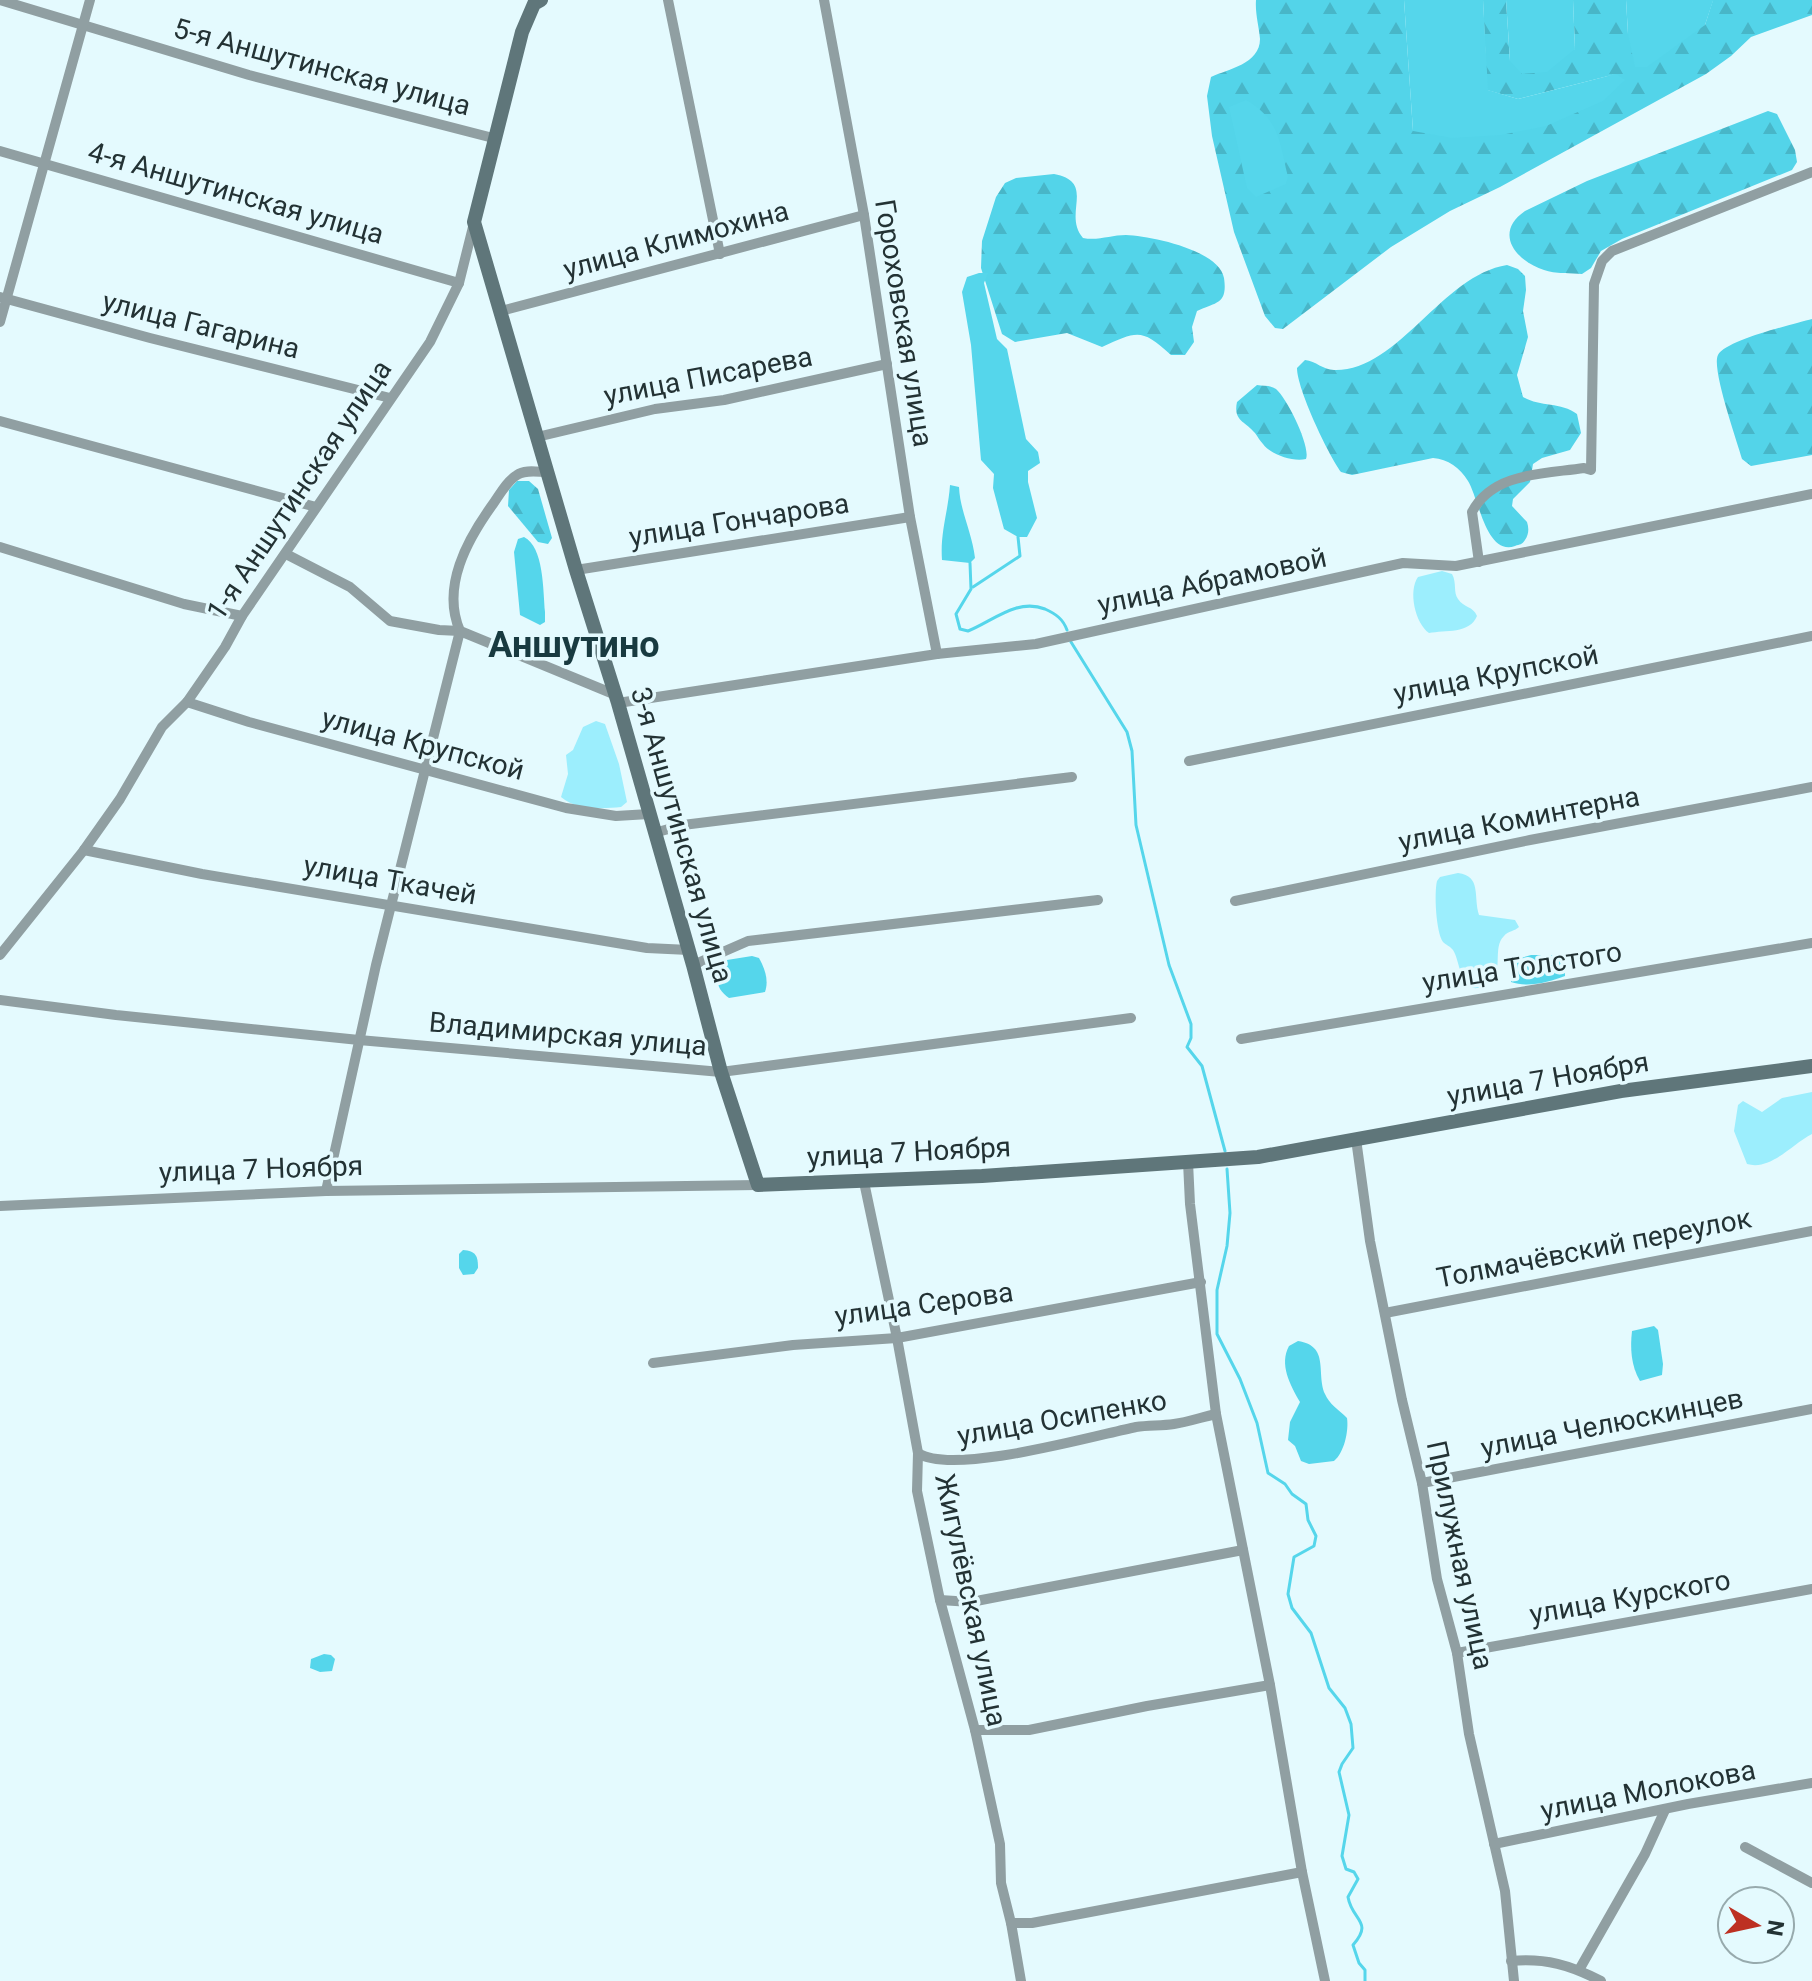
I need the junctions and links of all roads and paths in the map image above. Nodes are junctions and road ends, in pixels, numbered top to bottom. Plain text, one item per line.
1 (0, 0) edge
2 (90, 0) edge
3 (668, 0) edge
4 (824, 0) edge
5 (532, 1) edge
6 (83, 26) junction
7 (493, 138) junction
8 (0, 151) edge
9 (45, 162) junction
10 (1812, 172) edge
11 (864, 215) junction
12 (474, 222) junction
13 (720, 254) junction
14 (459, 283) junction
15 (3, 298) edge
16 (501, 311) junction
17 (0, 322) edge
18 (887, 364) junction
19 (390, 398) junction
20 (0, 421) edge
21 (537, 437) junction
22 (548, 472) junction
23 (1812, 494) edge
24 (316, 507) junction
25 (910, 517) junction
26 (0, 547) edge
27 (286, 554) junction
28 (1479, 562) junction
29 (576, 570) junction
30 (242, 616) junction
31 (460, 631) junction
32 (1812, 636) edge
33 (937, 654) junction
34 (617, 699) junction
35 (187, 702) junction
36 (1189, 761) dead end
37 (425, 768) junction
38 (1072, 777) dead end
39 (1812, 787) edge
40 (649, 814) junction
41 (654, 833) junction
42 (84, 850) junction
43 (1098, 900) dead end
44 (1235, 901) dead end
45 (391, 905) junction
46 (1812, 943) edge
47 (0, 955) edge
48 (691, 957) junction
49 (0, 1000) edge
50 (1131, 1018) dead end
51 (1241, 1039) dead end
52 (359, 1040) junction
53 (1812, 1066) edge
54 (721, 1072) junction
55 (1356, 1139) junction
56 (1188, 1162) junction
57 (864, 1182) junction
58 (758, 1185) junction
59 (326, 1191) junction
60 (0, 1206) edge
61 (1812, 1231) edge
62 (1201, 1282) junction
63 (1385, 1313) junction
64 (897, 1338) junction
65 (653, 1363) dead end
66 (1812, 1409) edge
67 (1216, 1414) junction
68 (918, 1453) junction
69 (1422, 1483) junction
70 (1243, 1550) junction
71 (1812, 1589) edge
72 (940, 1600) junction
73 (1457, 1653) junction
74 (1270, 1685) junction
75 (975, 1730) junction
76 (1812, 1783) edge
77 (1665, 1810) junction
78 (1494, 1844) junction
79 (1745, 1847) dead end
80 (1302, 1872) junction
81 (1812, 1883) edge
82 (1011, 1923) junction
83 (1511, 1961) junction
84 (1579, 1970) junction
85 (1021, 1981) edge
86 (1325, 1981) edge
87 (1514, 1981) edge
88 (1601, 1981) edge

1 - 6 street, 5-я Аншутинская улица
2 - 6 street
3 - 13 street
4 - 11 street, Гороховская улица
5 - 7 street, 1-я Аншутинская улица
6 - 7 street, 5-я Аншутинская улица
6 - 9 street
7 - 12 street, 1-я Аншутинская улица
8 - 9 street, 4-я Аншутинская улица
9 - 14 street, 4-я Аншутинская улица
9 - 15 street
10 - 28 street
11 - 13 street, улица Климохина
11 - 18 street, Гороховская улица
12 - 14 street, 1-я Аншутинская улица
12 - 16 street, 3-я Аншутинская улица
13 - 16 street, улица Климохина
14 - 19 street, 1-я Аншутинская улица
15 - 17 street
15 - 19 street, улица Гагарина
16 - 21 street, 3-я Аншутинская улица
18 - 21 street, улица Писарева
18 - 25 street, Гороховская улица
19 - 24 street, 1-я Аншутинская улица
20 - 24 street
21 - 22 street, 3-я Аншутинская улица
22 - 29 street, 3-я Аншутинская улица
22 - 31 street
23 - 28 street, улица Абрамовой
24 - 27 street, 1-я Аншутинская улица
25 - 29 street, улица Гончарова
25 - 33 street, Гороховская улица
26 - 30 street
27 - 30 street, 1-я Аншутинская улица
27 - 31 street
28 - 33 street, улица Абрамовой
29 - 34 street, 3-я Аншутинская улица
30 - 35 street, 1-я Аншутинская улица
31 - 34 street
31 - 37 street
32 - 36 street, улица Крупской
33 - 34 street, улица Абрамовой
34 - 40 street, 3-я Аншутинская улица
35 - 37 street, улица Крупской
35 - 42 street, 1-я Аншутинская улица
37 - 40 street, улица Крупской
37 - 45 street
38 - 41 street
39 - 44 street, улица Коминтерна
40 - 41 street, 3-я Аншутинская улица
41 - 48 street, 3-я Аншутинская улица
42 - 45 street, улица Ткачей
42 - 47 street, 1-я Аншутинская улица
43 - 48 street, улица Ткачей
45 - 48 street, улица Ткачей
45 - 52 street
46 - 51 street, улица Толстого
48 - 54 street, 3-я Аншутинская улица
49 - 52 street, Владимирская улица
50 - 54 street, Владимирская улица
52 - 54 street, Владимирская улица
52 - 59 street
53 - 55 street, улица 7 Ноября
54 - 58 street, 3-я Аншутинская улица
55 - 56 street, улица 7 Ноября
55 - 63 street, Прилужная улица
56 - 57 street, улица 7 Ноября
56 - 62 street
57 - 58 street, улица 7 Ноября
57 - 64 street, Жигулёвская улица
58 - 59 street, улица 7 Ноября
59 - 60 street, улица 7 Ноября
61 - 63 street, Толмачёвский переулок
62 - 64 street, улица Серова
62 - 67 street
63 - 69 street, Прилужная улица
64 - 65 street, улица Серова
64 - 68 street, Жигулёвская улица
66 - 69 street, улица Челюскинцев
67 - 68 street, улица Осипенко
67 - 70 street
68 - 72 street, Жигулёвская улица
69 - 73 street, Прилужная улица
70 - 72 street
70 - 74 street
71 - 73 street, улица Курского
72 - 75 street, Жигулёвская улица
73 - 78 street, Прилужная улица
74 - 75 street
74 - 80 street
75 - 82 street, Жигулёвская улица
76 - 77 street, улица Молокова
77 - 78 street, улица Молокова
77 - 84 street
78 - 83 street, Прилужная улица
79 - 81 street
80 - 82 street
80 - 86 street
82 - 85 street, Жигулёвская улица
83 - 84 street
83 - 87 street, Прилужная улица
84 - 88 street

